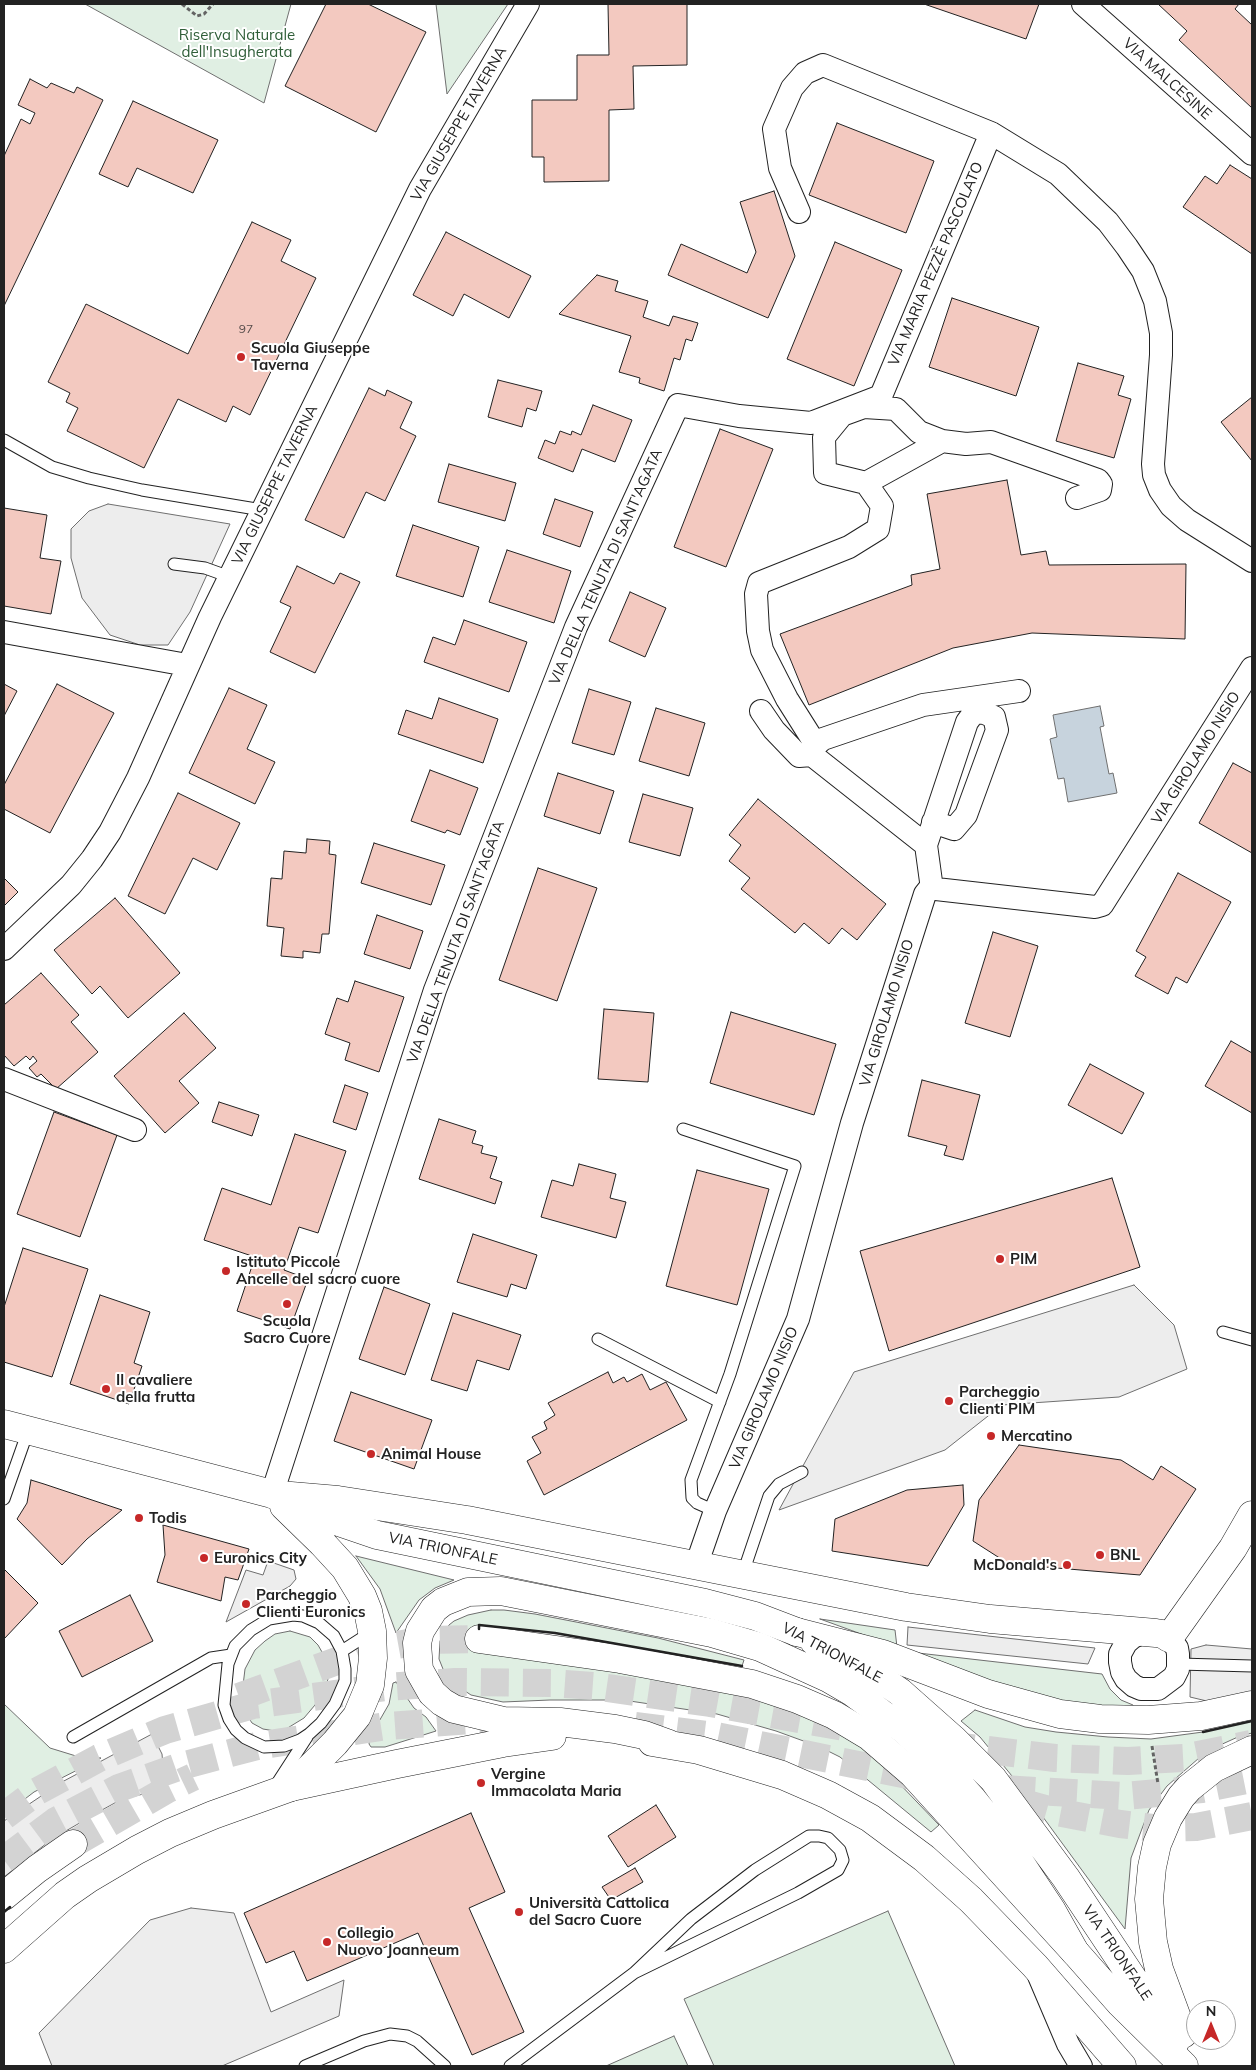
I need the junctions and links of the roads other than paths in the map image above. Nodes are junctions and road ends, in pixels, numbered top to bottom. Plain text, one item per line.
1 (528, 4) edge
2 (1084, 4) edge
3 (991, 133) junction
4 (1252, 154) edge
5 (799, 212) dead end
6 (678, 405) joint
7 (4, 440) edge
8 (942, 441) junction
9 (866, 484) junction
10 (1077, 498) dead end
11 (262, 510) junction
12 (1252, 561) edge
13 (174, 564) dead end
14 (230, 577) junction
15 (4, 632) edge
16 (187, 665) junction
17 (1252, 668) edge
18 (1019, 691) dead end
19 (761, 711) dead end
20 (814, 750) junction
21 (934, 822) dead end
22 (926, 846) junction
23 (932, 888) junction
24 (4, 949) edge
25 (4, 1079) edge
26 (683, 1129) dead end
27 (135, 1130) dead end
28 (1224, 1332) dead end
29 (598, 1339) dead end
30 (1252, 1340) edge
31 (720, 1402) junction
32 (16, 1428) edge
33 (802, 1472) dead end
34 (272, 1494) junction
35 (4, 1499) edge
36 (715, 1511) junction
37 (1252, 1516) edge
38 (696, 1566) junction
39 (742, 1576) junction
40 (372, 1631) junction
41 (797, 1632) junction
42 (1142, 1633) junction
43 (1169, 1638) junction
44 (478, 1639) tunnel mouth
45 (342, 1651) junction
46 (231, 1655) junction
47 (1179, 1664) junction
48 (1252, 1666) edge
49 (1252, 1705) edge
50 (309, 1734) junction
51 (73, 1737) dead end
52 (670, 1744) junction
53 (1252, 1750) edge
54 (281, 1791) junction
55 (73, 1844) tunnel mouth
56 (4, 1896) edge
57 (4, 1949) edge
58 (1075, 1952) junction
59 (1035, 1966) junction
60 (634, 1973) junction
61 (305, 2066) edge
62 (445, 2066) edge
63 (510, 2066) edge
64 (1081, 2066) edge
65 (1122, 2066) edge
66 (1184, 2066) edge
67 (1190, 2066) edge
68 (1195, 2066) edge

1 - 11 street, VIA GIUSEPPE TAVERNA
2 - 4 street, VIA MALCESINE
3 - 5 street
3 - 6 street, VIA MARIA PEZZÈ PASCOLATO
3 - 12 street
6 - 34 street, VIA DELLA TENUTA DI SANT'AGATA
7 - 11 lane
8 - 9 street
8 - 9 street
8 - 10 street
9 - 20 street
11 - 14 street, VIA GIUSEPPE TAVERNA
13 - 14 lane
14 - 16 street, VIA GIUSEPPE TAVERNA
15 - 16 street
16 - 24 street, VIA GIUSEPPE TAVERNA
17 - 23 street, VIA GIROLAMO NISIO
18 - 20 street
19 - 20 street
20 - 22 street
21 - 22 street
22 - 23 street
23 - 36 street, VIA GIROLAMO NISIO
25 - 27 street
26 - 31 lane
28 - 30 lane
29 - 31 lane
31 - 36 lane
32 - 34 main road, VIA TRIONFALE
32 - 35 lane
33 - 39 lane
34 - 38 main road, VIA TRIONFALE
34 - 40 main road
34 - 41 main road, VIA TRIONFALE
36 - 38 street, VIA GIROLAMO NISIO
37 - 43 main road
38 - 39 main road, VIA TRIONFALE
39 - 42 main road, VIA TRIONFALE
40 - 45 lane
40 - 54 main road
41 - 49 main road
41 - 67 main road, VIA TRIONFALE
42 - 43 main road, VIA TRIONFALE
42 - 47 street
43 - 47 street
44 - 58 main road
45 - 46 lane
45 - 50 lane
46 - 50 lane
46 - 51 lane
47 - 48 lane
50 - 54 lane
52 - 54 main road
52 - 58 main road
52 - 59 main road
53 - 68 main road
54 - 57 main road
55 - 56 main road
58 - 66 main road
59 - 64 street
59 - 65 main road
60 - 60 lane
60 - 63 lane
61 - 62 lane

